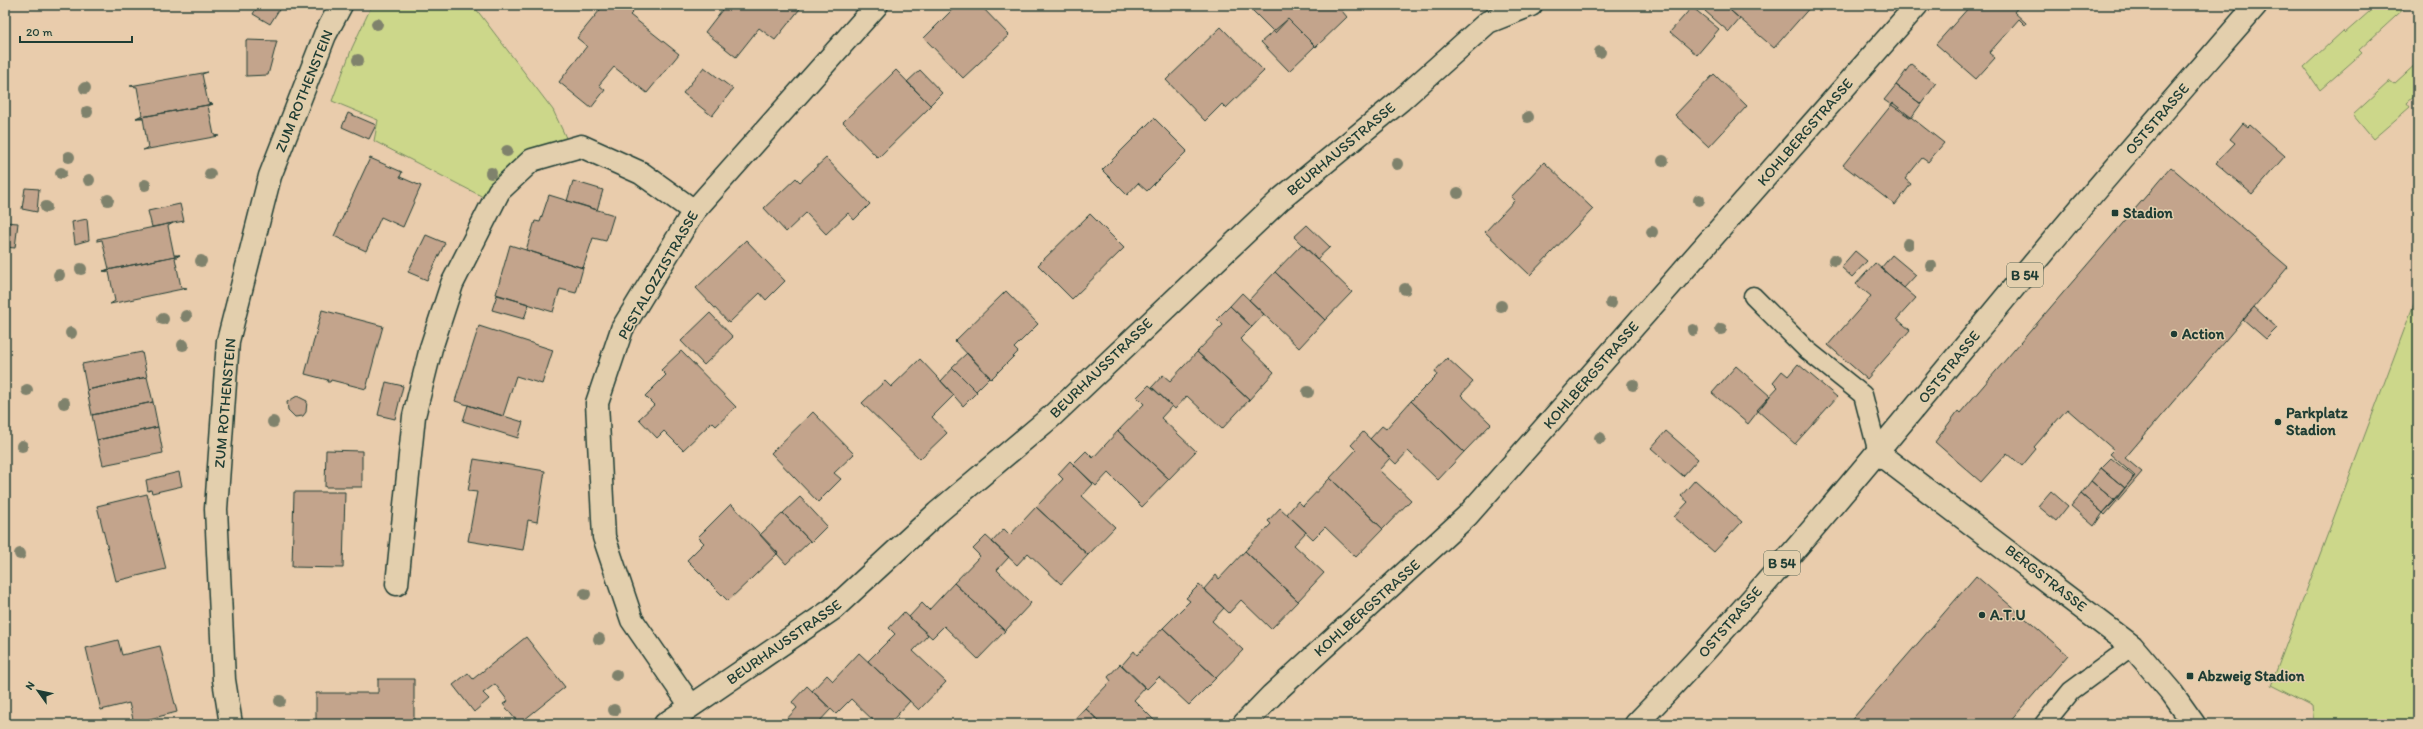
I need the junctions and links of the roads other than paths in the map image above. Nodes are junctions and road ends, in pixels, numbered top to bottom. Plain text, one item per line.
1 (341, 5) edge
2 (877, 5) edge
3 (1531, 5) edge
4 (1917, 5) edge
5 (2256, 5) edge
6 (694, 211) junction
7 (1753, 296) dead end
8 (1878, 453) junction
9 (397, 584) dead end
10 (2132, 646) junction
11 (691, 706) junction
12 (231, 724) edge
13 (665, 724) edge
14 (1244, 724) edge
15 (1636, 724) edge
16 (2044, 724) edge
17 (2194, 724) edge

1 - 12 street, ZUM ROTHENSTEIN
2 - 6 street, PESTALOZZISTRASSE
3 - 11 street, BEURHAUSSTRASSE
4 - 14 street, KOHLBERGSTRASSE
5 - 8 street, OSTSTRASSE / B 54
6 - 9 street
6 - 11 street, PESTALOZZISTRASSE
7 - 8 lane
8 - 10 street, BERGSTRASSE
8 - 15 street, OSTSTRASSE / B 54
10 - 16 lane
10 - 17 street, BERGSTRASSE
11 - 13 street, BEURHAUSSTRASSE

